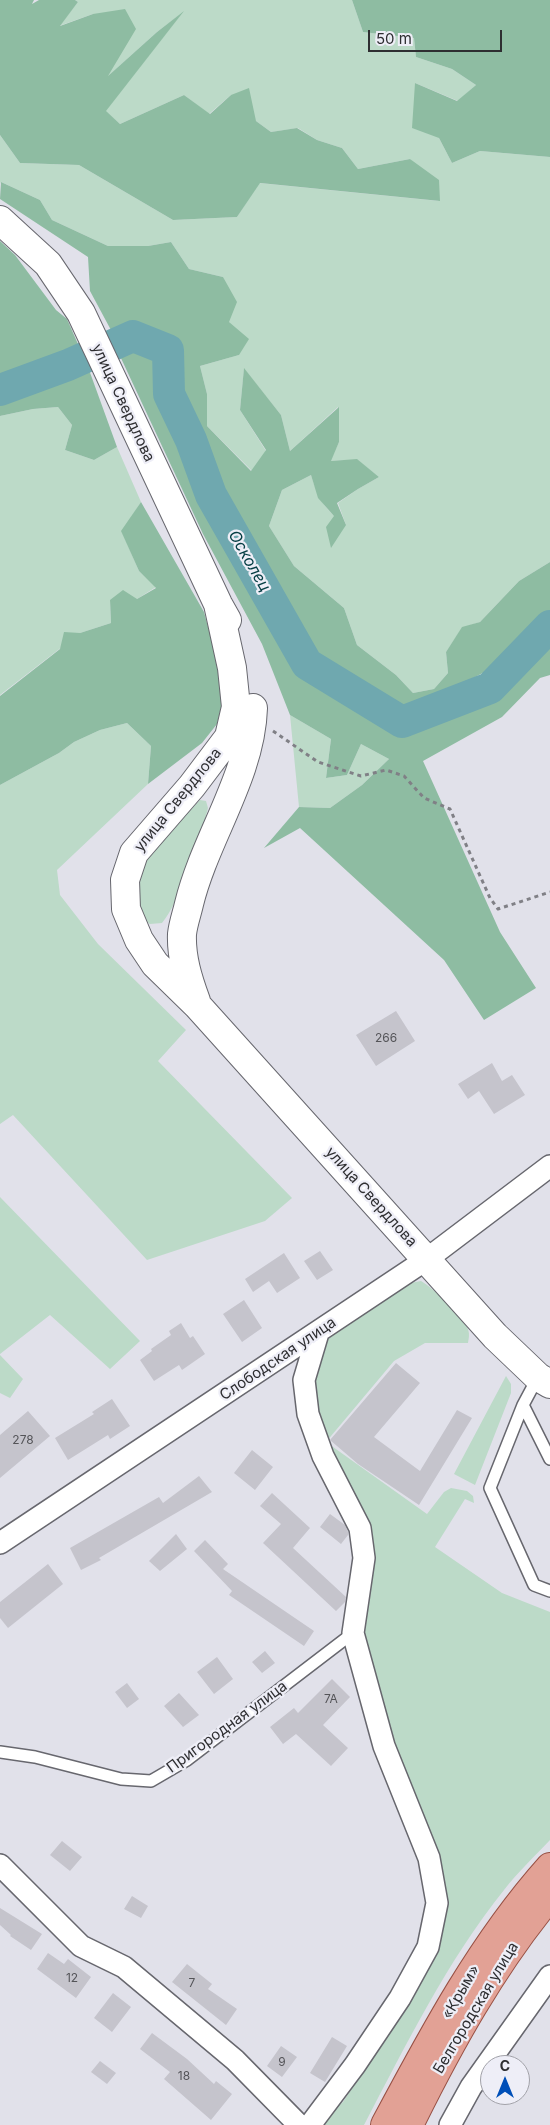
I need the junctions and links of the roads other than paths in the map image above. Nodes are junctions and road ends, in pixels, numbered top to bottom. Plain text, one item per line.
1 (0, 220) edge
2 (218, 604) junction
3 (197, 1005) junction
4 (550, 1166) edge
5 (427, 1259) junction
6 (318, 1333) junction
7 (544, 1381) edge
8 (523, 1405) junction
9 (550, 1459) edge
10 (0, 1544) edge
11 (550, 1591) edge
12 (354, 1633) junction
13 (0, 1752) edge
14 (0, 1865) edge
15 (550, 1867) edge
16 (550, 1896) edge
17 (550, 1976) edge
18 (299, 2125) edge
19 (310, 2125) edge
20 (385, 2125) edge
21 (409, 2125) edge
22 (450, 2125) edge

1 - 2 main road, улица Свердлова
2 - 3 main road, улица Свердлова
2 - 3 main road, улица Свердлова
3 - 5 main road, улица Свердлова
4 - 5 street, Слободская улица
5 - 6 street, Слободская улица
5 - 7 main road, улица Свердлова
6 - 10 street, Слободская улица
6 - 12 street
7 - 8 lane
8 - 9 lane
8 - 11 lane
12 - 13 lane, Пригородная улица
12 - 19 street
14 - 18 street
15 - 20 main road, «Крым»
16 - 21 main road, Белгородская улица
17 - 22 street

